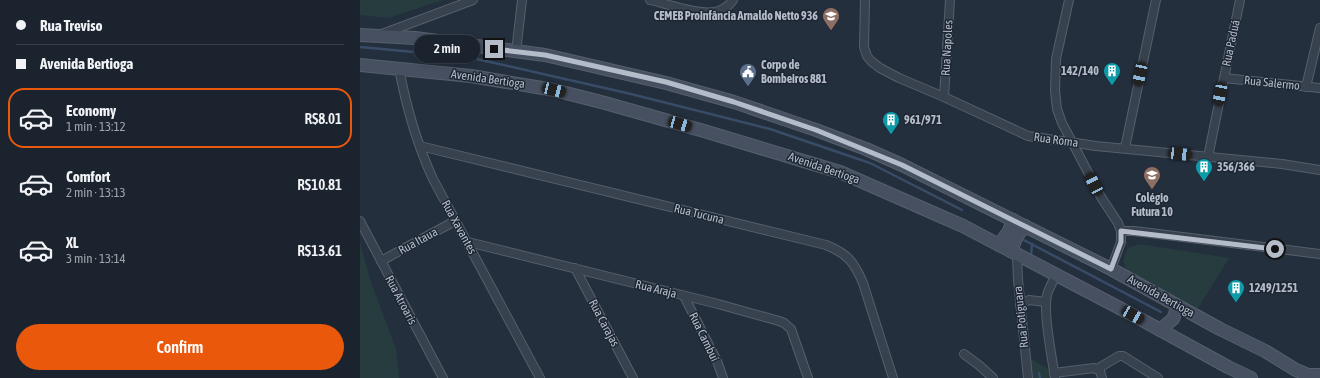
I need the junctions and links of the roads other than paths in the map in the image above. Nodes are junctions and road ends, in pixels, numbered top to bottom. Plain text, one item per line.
1 (473, 0) edge
2 (522, 0) edge
3 (650, 0) edge
4 (733, 0) edge
5 (865, 0) edge
6 (950, 0) edge
7 (1069, 0) edge
8 (1156, 0) edge
9 (1240, 0) edge
10 (1320, 28) edge
11 (360, 35) edge
12 (378, 36) junction
13 (516, 52) junction
14 (360, 65) edge
15 (399, 68) junction
16 (1224, 78) junction
17 (1306, 87) junction
18 (1320, 88) edge
19 (944, 97) junction
20 (1072, 143) junction
21 (420, 146) junction
22 (1125, 148) junction
23 (1208, 156) junction
24 (1320, 170) edge
25 (455, 220) junction
26 (1013, 220) junction
27 (360, 221) edge
28 (1025, 226) junction
29 (1121, 231) junction
30 (468, 242) junction
31 (999, 245) junction
32 (1014, 253) junction
33 (1320, 254) edge
34 (381, 261) junction
35 (575, 268) junction
36 (1111, 269) junction
37 (1056, 275) junction
38 (684, 296) junction
39 (1046, 302) junction
40 (1020, 305) junction
41 (1178, 306) junction
42 (1160, 330) junction
43 (964, 354) dead end
44 (1097, 369) junction
45 (1055, 376) edge
46 (1313, 376) edge
47 (443, 378) edge
48 (540, 378) edge
49 (633, 378) edge
50 (723, 378) edge
51 (808, 378) edge
52 (893, 378) edge
53 (993, 378) edge
54 (1028, 378) edge
55 (1102, 378) edge
56 (1158, 378) edge
57 (1251, 378) edge

1 - 12 street
2 - 13 street
3 - 4 street
5 - 19 street, Rua Roma
6 - 19 street, Rua Napoles
7 - 20 street
8 - 22 street
9 - 16 street, Rua Paduá
10 - 17 street
11 - 12 street, Avenida Bertioga
12 - 13 street, Avenida Bertioga
13 - 26 street, Avenida Bertioga
14 - 15 street, Avenida Bertioga
15 - 21 street, Rua Xavantes
15 - 31 street, Avenida Bertioga
16 - 17 street, Rua Salermo
16 - 23 street, Rua Paduá
17 - 18 street, Rua Salermo
19 - 20 street, Rua Roma
20 - 22 street, Rua Roma
20 - 29 street
21 - 25 street, Rua Xavantes
21 - 52 street, Rua Tucuna
22 - 23 street, Rua Roma
23 - 24 street, Rua Roma
25 - 30 street, Rua Xavantes
25 - 34 street, Rua Itaua
26 - 28 street, Avenida Bertioga
26 - 31 street
27 - 34 street, Rua Atroaris
28 - 32 street
28 - 36 street, Avenida Bertioga
29 - 33 street
29 - 36 street
30 - 35 street, Rua Araja
30 - 48 street, Rua Xavantes
31 - 32 street, Avenida Bertioga
32 - 37 street, Avenida Bertioga
32 - 40 street, Rua Potiguara
34 - 47 street, Rua Atroaris
35 - 38 street, Rua Araja
35 - 49 street, Rua Carajas
36 - 41 street, Avenida Bertioga
37 - 39 street
37 - 42 street, Avenida Bertioga
38 - 50 street, Rua Cambuí
38 - 51 street, Rua Araja
39 - 40 street
39 - 45 street
40 - 54 street, Rua Potiguara
41 - 42 street
41 - 46 street, Avenida Bertioga
42 - 57 street, Avenida Bertioga
43 - 53 street
44 - 45 street
44 - 55 street
44 - 56 street

